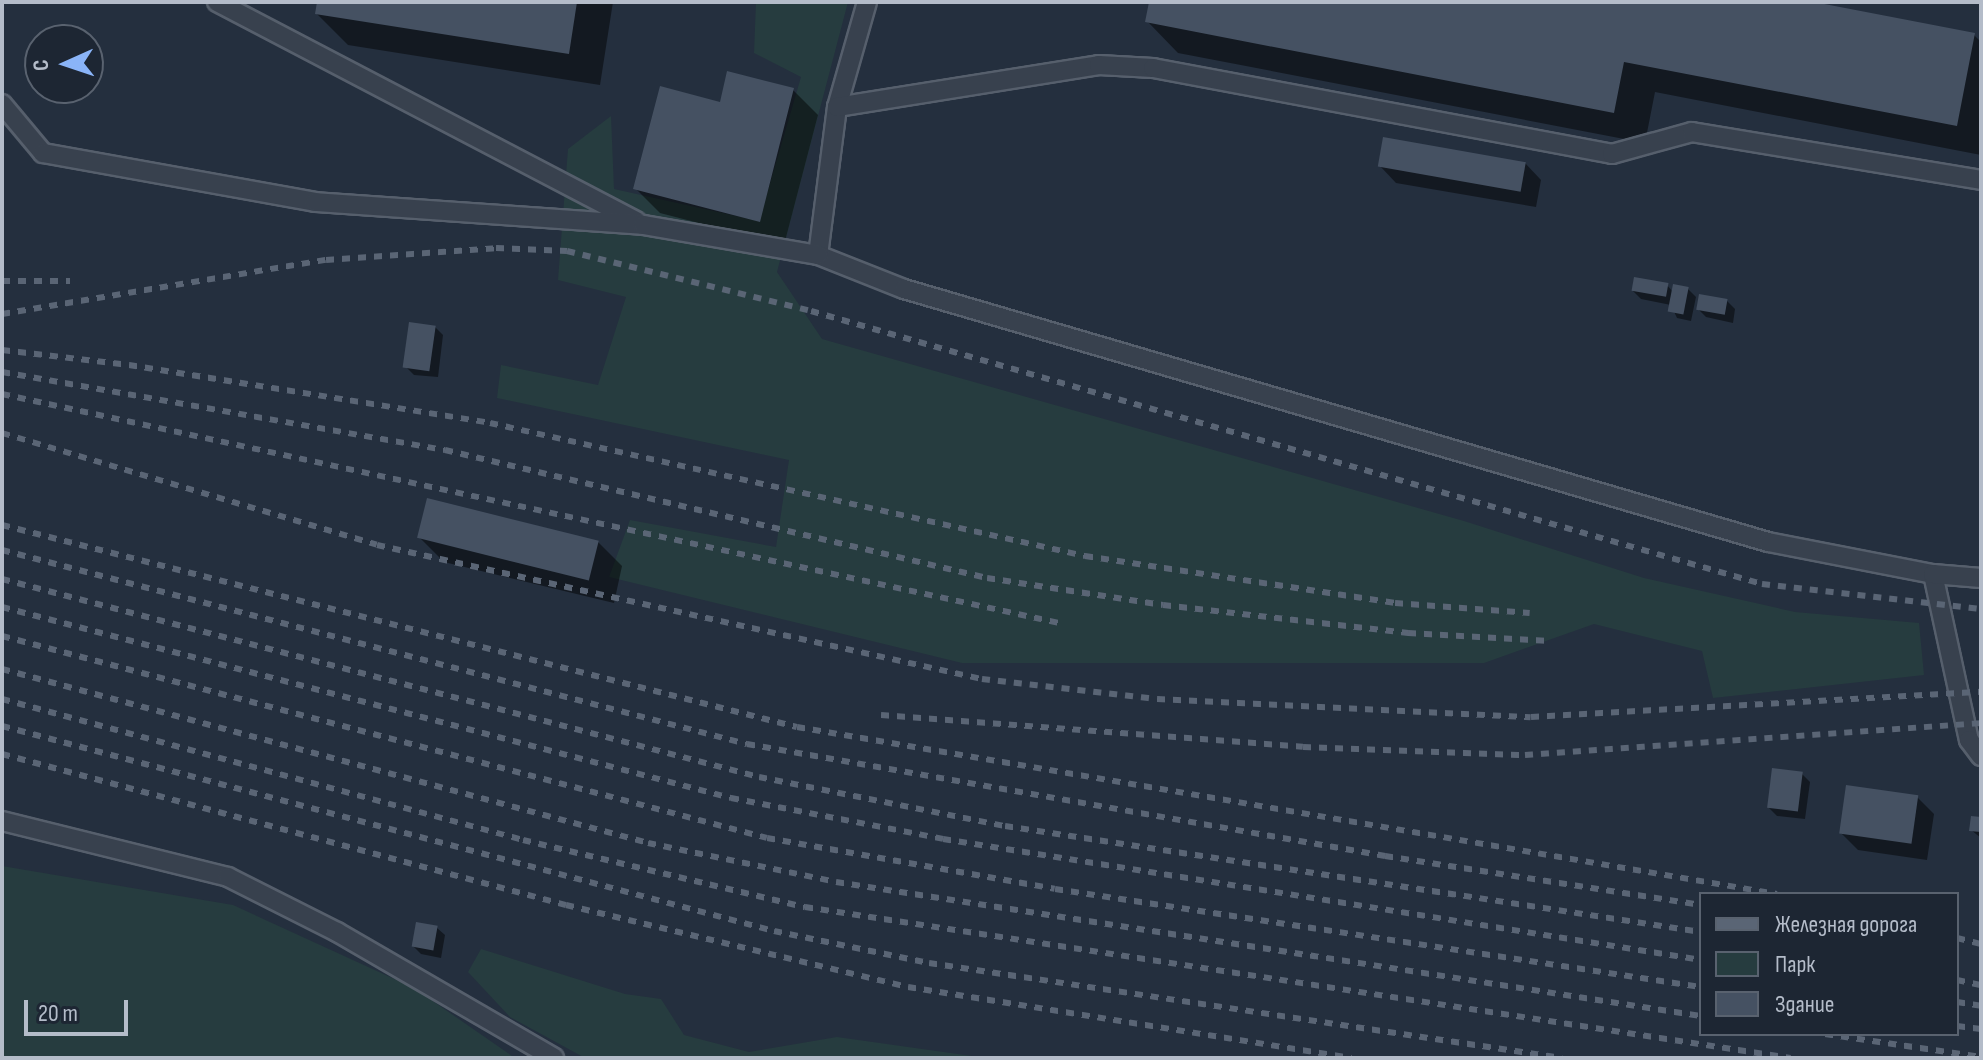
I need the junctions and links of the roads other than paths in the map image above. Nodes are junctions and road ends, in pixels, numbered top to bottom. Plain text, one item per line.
1 (217, 2) edge
2 (867, 2) edge
3 (2, 104) edge
4 (837, 107) junction
5 (1981, 180) edge
6 (643, 225) junction
7 (818, 255) junction
8 (1933, 574) junction
9 (1981, 578) edge
10 (1981, 756) edge
11 (2, 821) edge
12 (554, 1058) edge

1 - 6 lane
2 - 4 lane
3 - 6 lane
4 - 5 lane
4 - 7 lane
6 - 7 lane
7 - 8 lane
8 - 9 lane
8 - 10 lane
11 - 12 lane

